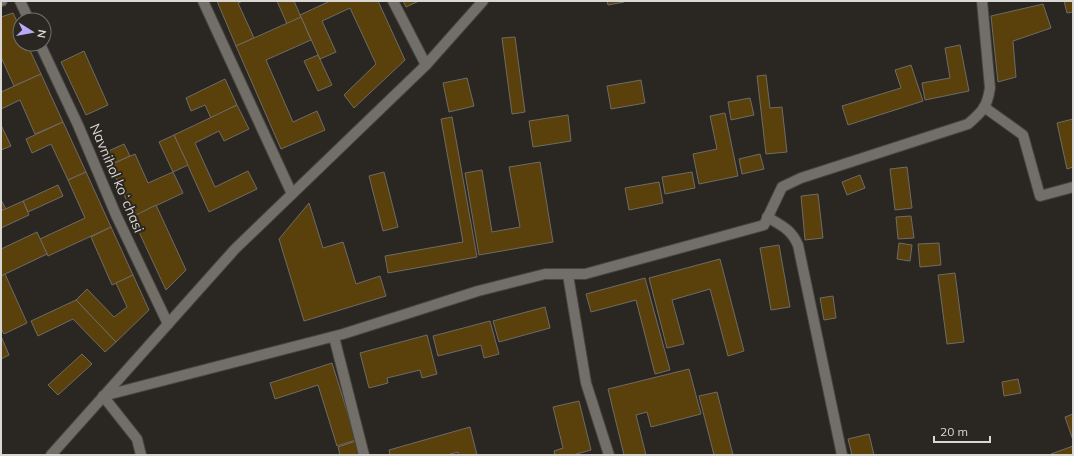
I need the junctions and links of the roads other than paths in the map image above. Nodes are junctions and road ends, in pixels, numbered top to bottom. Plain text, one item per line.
1 (20, 1) edge
2 (203, 1) edge
3 (393, 1) edge
4 (483, 1) edge
5 (982, 1) edge
6 (25, 12) edge
7 (44, 52) edge
8 (426, 65) junction
9 (984, 107) junction
10 (1073, 187) edge
11 (292, 194) junction
12 (768, 217) junction
13 (568, 275) junction
14 (168, 324) junction
15 (334, 337) junction
16 (103, 396) junction
17 (50, 455) edge
18 (141, 455) edge
19 (364, 455) edge
20 (609, 455) edge
21 (842, 455) edge

1 - 6 street
2 - 11 street
3 - 8 street
4 - 8 street
5 - 9 street
7 - 14 street, Navnihol koʻchasi
8 - 11 street
9 - 10 street
9 - 12 street
11 - 14 street
12 - 13 street
12 - 21 street
13 - 15 street
13 - 20 street
14 - 16 street
15 - 16 street
15 - 19 street
16 - 17 street
16 - 18 street

